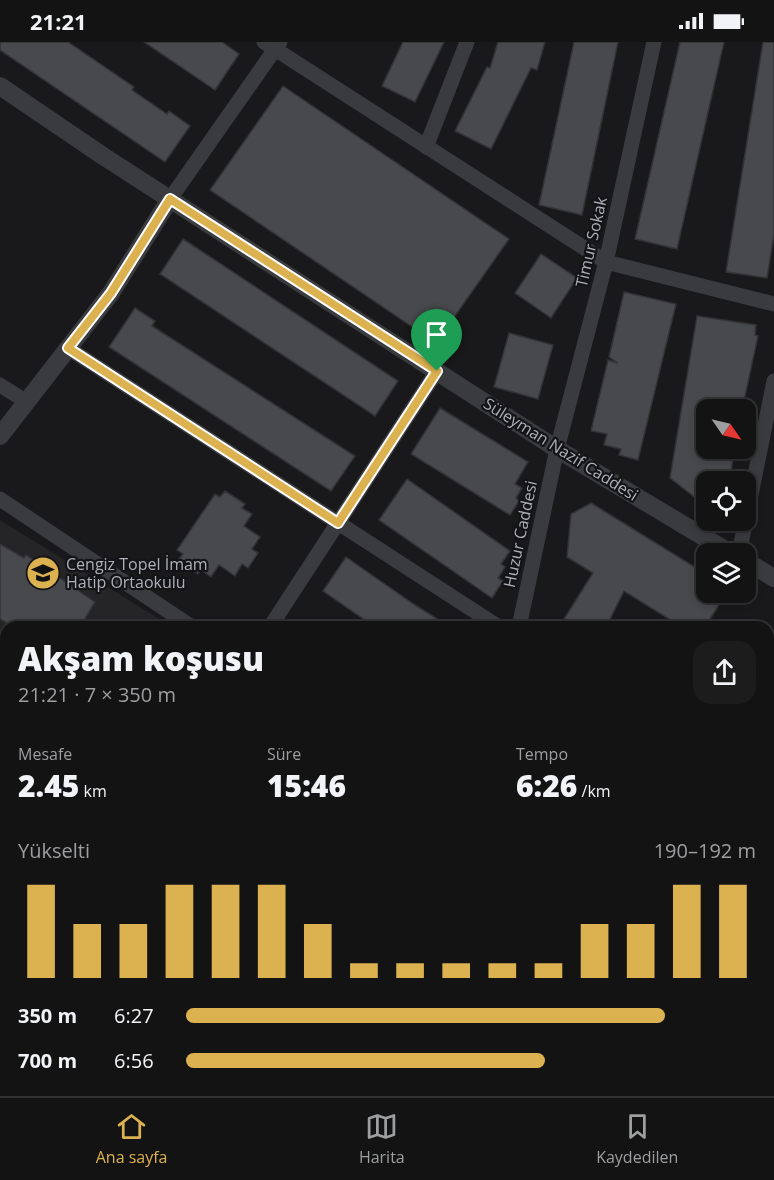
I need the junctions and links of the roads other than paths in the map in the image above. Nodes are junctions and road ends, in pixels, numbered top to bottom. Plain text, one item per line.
1 (467, 42) edge
2 (654, 42) edge
3 (274, 45) edge
4 (0, 86) edge
5 (426, 147) junction
6 (170, 199) junction
7 (606, 262) junction
8 (774, 304) edge
9 (68, 348) junction
10 (437, 371) junction
11 (774, 381) edge
12 (0, 386) edge
13 (27, 402) junction
14 (0, 436) edge
15 (557, 449) junction
16 (0, 499) edge
17 (338, 523) junction
18 (714, 543) edge
19 (741, 543) edge
20 (756, 567) edge
21 (774, 578) edge
22 (183, 621) edge
23 (274, 621) edge
24 (490, 621) edge
25 (520, 621) edge

1 - 5 street
2 - 7 street, Timur Sokak
3 - 5 street
3 - 6 street
4 - 6 street, Süleyman Nazif Caddesi
5 - 7 street
6 - 9 street
6 - 10 street, Süleyman Nazif Caddesi
7 - 8 street
7 - 15 street, Timur Sokak
9 - 13 street
9 - 17 street
10 - 15 street, Süleyman Nazif Caddesi
10 - 17 street
11 - 19 street
12 - 13 street
13 - 14 street
15 - 18 street, Süleyman Nazif Caddesi
15 - 25 street, Huzur Caddesi
16 - 22 street
17 - 23 street
17 - 24 street
20 - 21 street

